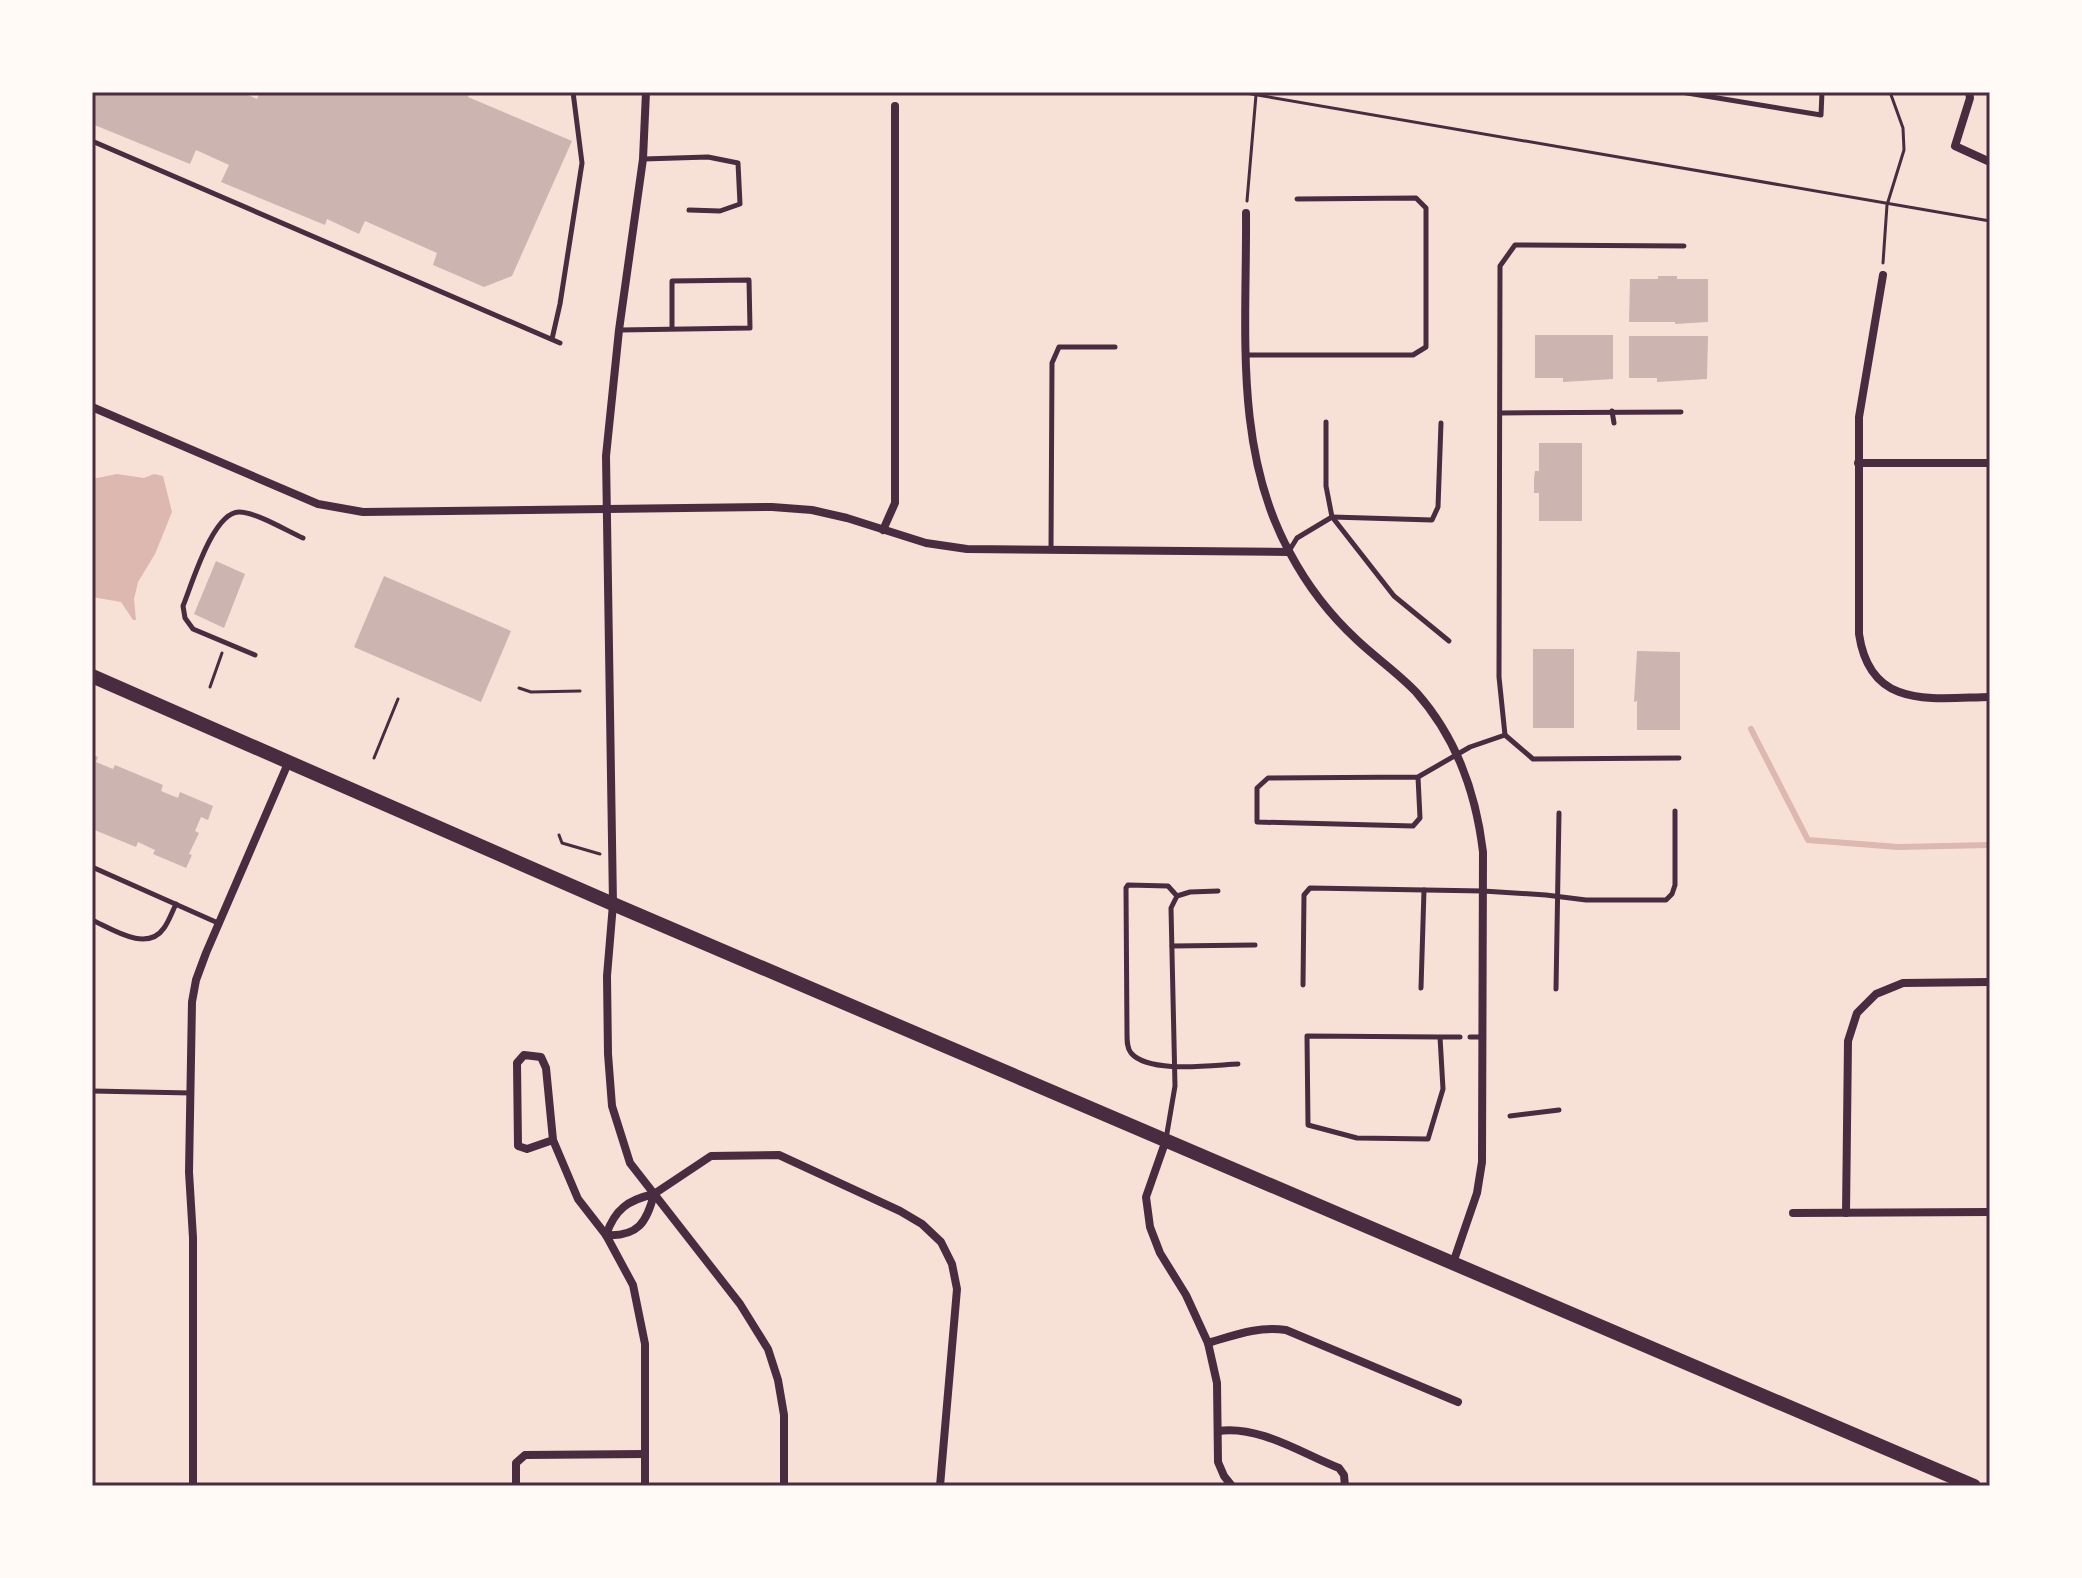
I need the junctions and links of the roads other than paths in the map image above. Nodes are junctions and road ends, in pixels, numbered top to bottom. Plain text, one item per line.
1 (573, 92) edge
2 (646, 92) edge
3 (1681, 92) edge
4 (1822, 92) edge
5 (1969, 92) edge
6 (895, 106) dead end
7 (92, 141) edge
8 (643, 159) junction
9 (1990, 162) edge
10 (1297, 199) dead end
11 (689, 210) dead end
12 (1246, 213) road end
13 (1684, 246) dead end
14 (1883, 275) road end
15 (672, 329) junction
16 (619, 330) junction
17 (552, 339) junction
18 (560, 343) dead end
19 (1115, 347) dead end
20 (1247, 355) junction
21 (92, 407) edge
22 (1612, 411) junction
23 (1681, 412) dead end
24 (1500, 413) junction
25 (1326, 422) dead end
26 (1441, 423) dead end
27 (1614, 423) dead end
28 (1858, 463) junction
29 (1990, 463) edge
30 (605, 509) junction
31 (1332, 517) junction
32 (883, 530) junction
33 (303, 538) dead end
34 (1051, 551) junction
35 (1289, 552) junction
36 (1449, 641) dead end
37 (255, 655) dead end
38 (92, 676) edge
39 (1990, 697) edge
40 (1505, 735) junction
41 (1458, 756) junction
42 (1679, 758) dead end
43 (289, 761) junction
44 (1418, 777) junction
45 (1675, 811) dead end
46 (1559, 813) dead end
47 (92, 867) edge
48 (1424, 890) junction
49 (1218, 891) dead end
50 (1483, 891) junction
51 (1177, 896) junction
52 (1557, 896) junction
53 (176, 904) junction
54 (613, 904) junction
55 (92, 920) edge
56 (218, 923) junction
57 (1255, 945) dead end
58 (1172, 946) junction
59 (1990, 982) edge
60 (1303, 985) dead end
61 (1421, 988) dead end
62 (1556, 989) dead end
63 (1440, 1037) junction
64 (1460, 1037) dead end
65 (1470, 1037) dead end
66 (1483, 1037) junction
67 (1238, 1064) dead end
68 (1175, 1066) junction
69 (92, 1091) edge
70 (192, 1093) junction
71 (1559, 1110) dead end
72 (1482, 1116) junction
73 (1492, 1116) dead end
74 (1510, 1116) dead end
75 (553, 1140) junction
76 (1166, 1140) junction
77 (654, 1194) junction
78 (1990, 1212) edge
79 (1793, 1213) dead end
80 (1846, 1213) junction
81 (606, 1235) junction
82 (1453, 1263) junction
83 (1208, 1343) junction
84 (1458, 1402) dead end
85 (1218, 1431) junction
86 (645, 1454) junction
87 (193, 1486) edge
88 (516, 1486) edge
89 (645, 1486) edge
90 (784, 1486) edge
91 (940, 1486) edge
92 (1232, 1486) edge
93 (1345, 1486) edge
94 (1974, 1486) edge

1 - 17 lane
2 - 8 street
3 - 4 lane
5 - 9 street
6 - 32 street
7 - 17 lane
8 - 11 lane
8 - 16 street
10 - 20 lane
12 - 20 street
13 - 24 lane
14 - 28 street
15 - 15 lane
15 - 16 lane
16 - 30 street
17 - 18 lane
19 - 34 lane
20 - 35 street
21 - 30 street
22 - 23 lane
22 - 24 lane
22 - 27 lane
24 - 40 lane
25 - 31 lane
26 - 31 lane
28 - 29 street
28 - 39 street
30 - 32 street
30 - 54 street
31 - 35 lane
31 - 36 lane
32 - 34 street
33 - 37 lane
34 - 35 street
35 - 41 street
38 - 43 main road
40 - 41 lane
40 - 42 lane
41 - 44 lane
41 - 50 street
43 - 54 main road
43 - 56 street
44 - 44 lane
45 - 52 lane
46 - 52 lane
47 - 53 lane
48 - 50 lane
48 - 60 lane
48 - 61 lane
49 - 51 lane
50 - 52 lane
50 - 66 street
51 - 58 lane
51 - 68 lane
52 - 62 lane
53 - 55 lane
53 - 56 lane
54 - 76 main road
54 - 77 street
56 - 70 street
57 - 58 lane
58 - 68 lane
59 - 80 street
63 - 63 lane
63 - 64 lane
65 - 66 lane
66 - 72 street
67 - 68 lane
68 - 76 lane
69 - 70 lane
70 - 87 street
71 - 74 lane
72 - 73 lane
72 - 82 street
75 - 75 street
75 - 81 street
76 - 82 main road
76 - 83 street
77 - 81 street
77 - 81 street
77 - 90 street
77 - 91 street
78 - 80 street
79 - 80 street
81 - 86 street
82 - 94 main road
83 - 84 street
83 - 85 street
85 - 92 street
85 - 93 street
86 - 88 street
86 - 89 street

